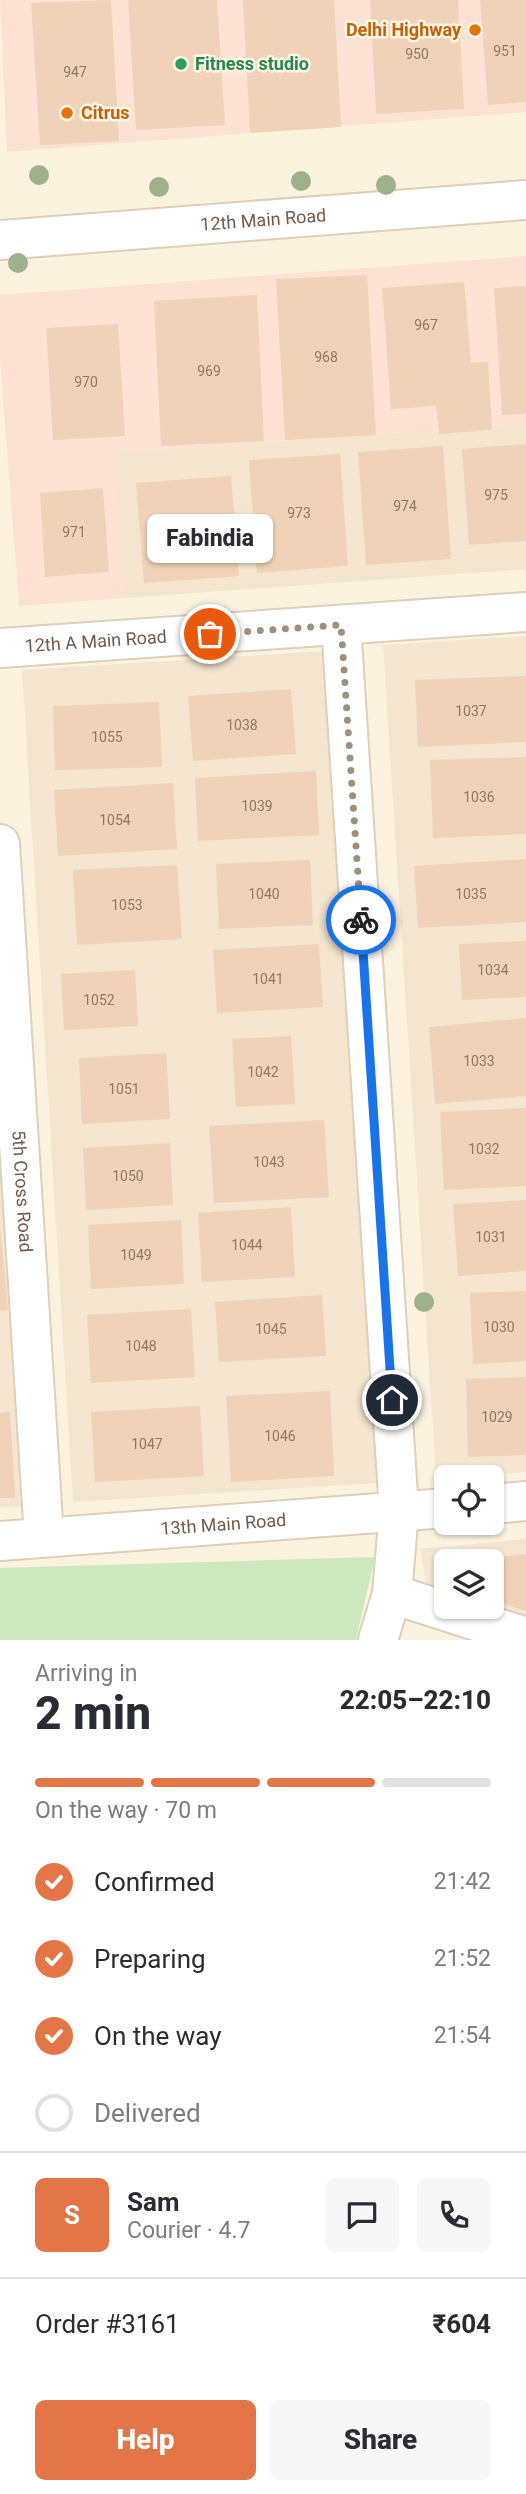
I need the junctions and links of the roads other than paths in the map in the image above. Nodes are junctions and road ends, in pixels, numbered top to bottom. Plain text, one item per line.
1 (526, 200) edge
2 (0, 240) edge
3 (526, 612) edge
4 (341, 625) junction
5 (0, 648) edge
6 (0, 844) edge
7 (526, 1502) edge
8 (504, 1503) edge
9 (434, 1509) edge
10 (399, 1511) junction
11 (44, 1537) junction
12 (0, 1541) edge
13 (392, 1594) junction
14 (526, 1637) edge
15 (378, 1640) edge

1 - 2 street, 12th Main Road
3 - 4 street, 12th A Main Road
4 - 5 street, 12th A Main Road
4 - 10 street
6 - 11 street, 5th Cross Road
7 - 8 street
9 - 10 street, 13th Main Road
10 - 11 street, 13th Main Road
10 - 13 street
11 - 12 street, 13th Main Road
13 - 14 street
13 - 15 street

